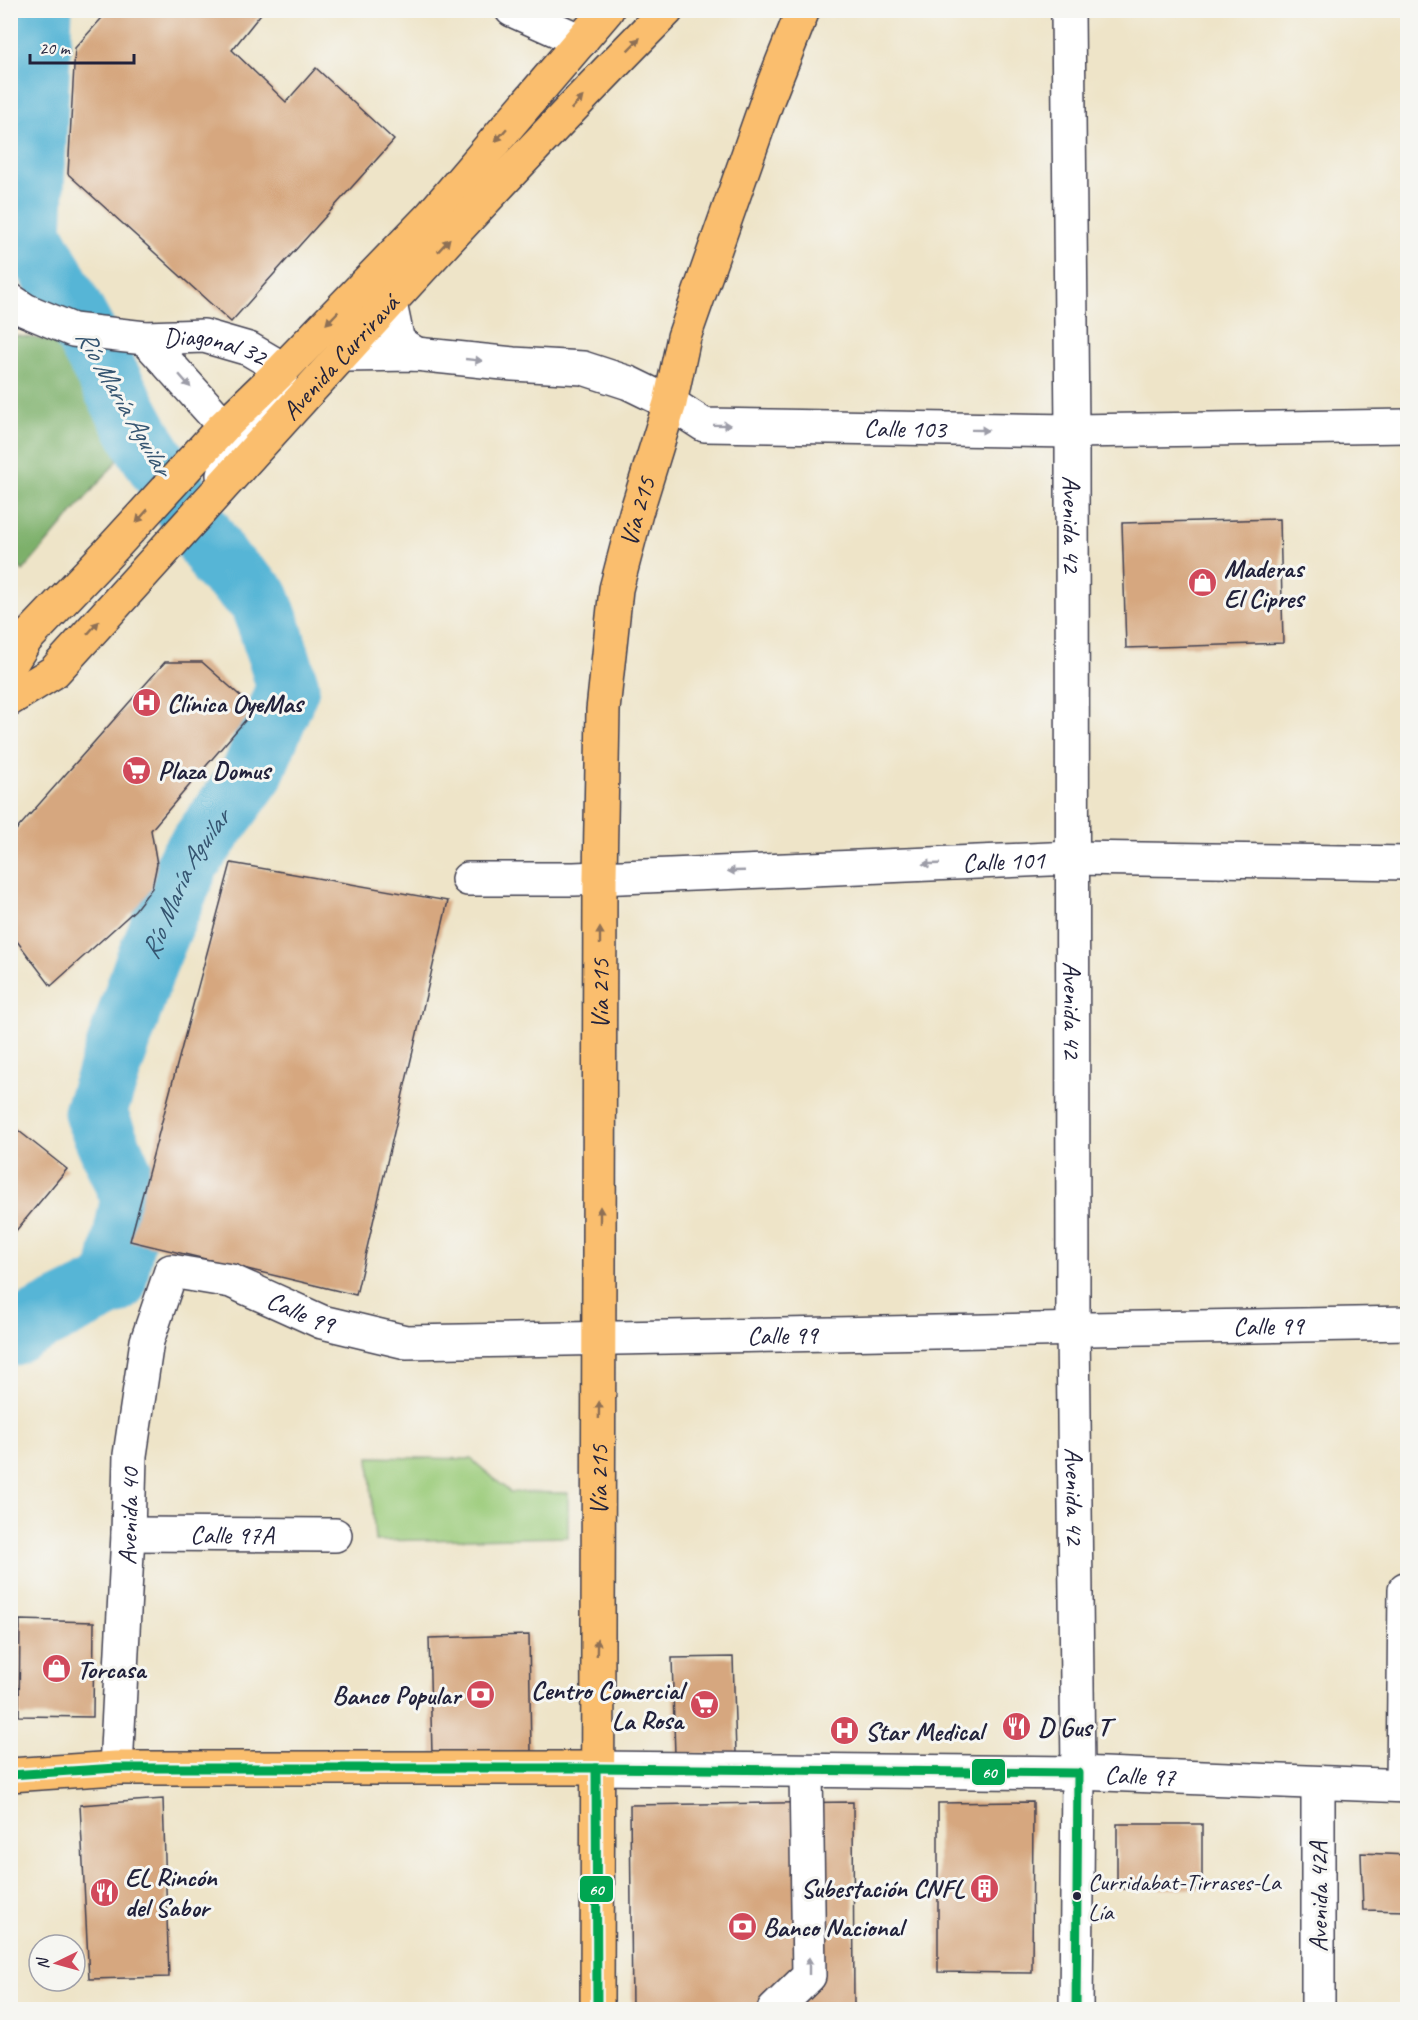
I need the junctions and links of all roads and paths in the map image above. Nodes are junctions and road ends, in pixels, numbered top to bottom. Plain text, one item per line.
1 (512, 10) edge
2 (607, 10) edge
3 (667, 10) edge
4 (803, 10) edge
5 (1068, 10) edge
6 (581, 41) junction
7 (431, 216) junction
8 (354, 295) junction
9 (10, 300) edge
10 (381, 312) junction
11 (139, 337) junction
12 (343, 354) junction
13 (416, 354) junction
14 (283, 369) junction
15 (670, 403) junction
16 (224, 426) junction
17 (1407, 426) edge
18 (1072, 431) junction
19 (209, 502) junction
20 (10, 665) edge
21 (10, 699) edge
22 (1073, 858) junction
23 (1407, 863) edge
24 (600, 877) junction
25 (468, 879) dead end
26 (171, 1271) joint
27 (1407, 1323) edge
28 (1073, 1328) junction
29 (600, 1337) junction
30 (128, 1534) junction
31 (334, 1535) dead end
32 (1406, 1589) dead end
33 (116, 1768) junction
34 (596, 1768) junction
35 (806, 1771) junction
36 (1078, 1773) junction
37 (10, 1775) edge
38 (1318, 1784) junction
39 (1405, 1786) edge
40 (597, 2010) edge
41 (774, 2010) edge
42 (1076, 2010) edge
43 (1318, 2010) edge

1 - 6 street
2 - 6 main road, Avenida Curriravá
10 -> 3 main road, Avenida Curriravá
4 - 15 main road, Vía 215
5 - 18 street, Avenida 42
6 -> 7 main road, Avenida Curriravá
7 - 8 main road, Avenida Curriravá
7 - 10 main road
8 - 10 main road
8 -> 14 main road, Avenida Curriravá
9 - 11 street, Diagonal 32
10 - 12 main road, Avenida Curriravá
10 - 13 street
11 - 14 street, Diagonal 32
11 -> 16 street, Diagonal 32
12 - 13 street, Calle 103
12 - 19 main road, Avenida Curriravá
13 -> 15 street, Calle 103
14 - 16 main road, Avenida Curriravá
14 - 19 street
15 -> 18 street, Calle 103
15 - 24 main road, Vía 215
16 -> 20 main road, Avenida Curriravá
17 - 18 street, Calle 103
18 - 22 street, Avenida 42
21 -> 19 main road, Avenida Curriravá
22 - 23 street, Calle 101
22 -> 24 street, Calle 101
22 - 28 street, Avenida 42
24 - 25 street, Calle 101
29 -> 24 main road, Vía 215
26 - 29 street, Calle 99
26 - 30 street, Avenida 40
27 - 28 street, Calle 99
28 - 29 street, Calle 99
28 - 36 street, Avenida 42
34 -> 29 main road, Vía 215
30 - 31 street, Calle 97A
30 - 33 street, Avenida 40
32 - 39 street
33 - 34 main road, Calle 97
33 - 37 main road, Calle 97
34 - 35 street, Calle 97
34 - 40 main road, Vía 215
35 - 36 street, Calle 97
41 -> 35 street
36 - 38 street, Calle 97
36 - 42 street, Avenida 42
38 - 39 street, Calle 97
38 - 43 street, Avenida 42A

